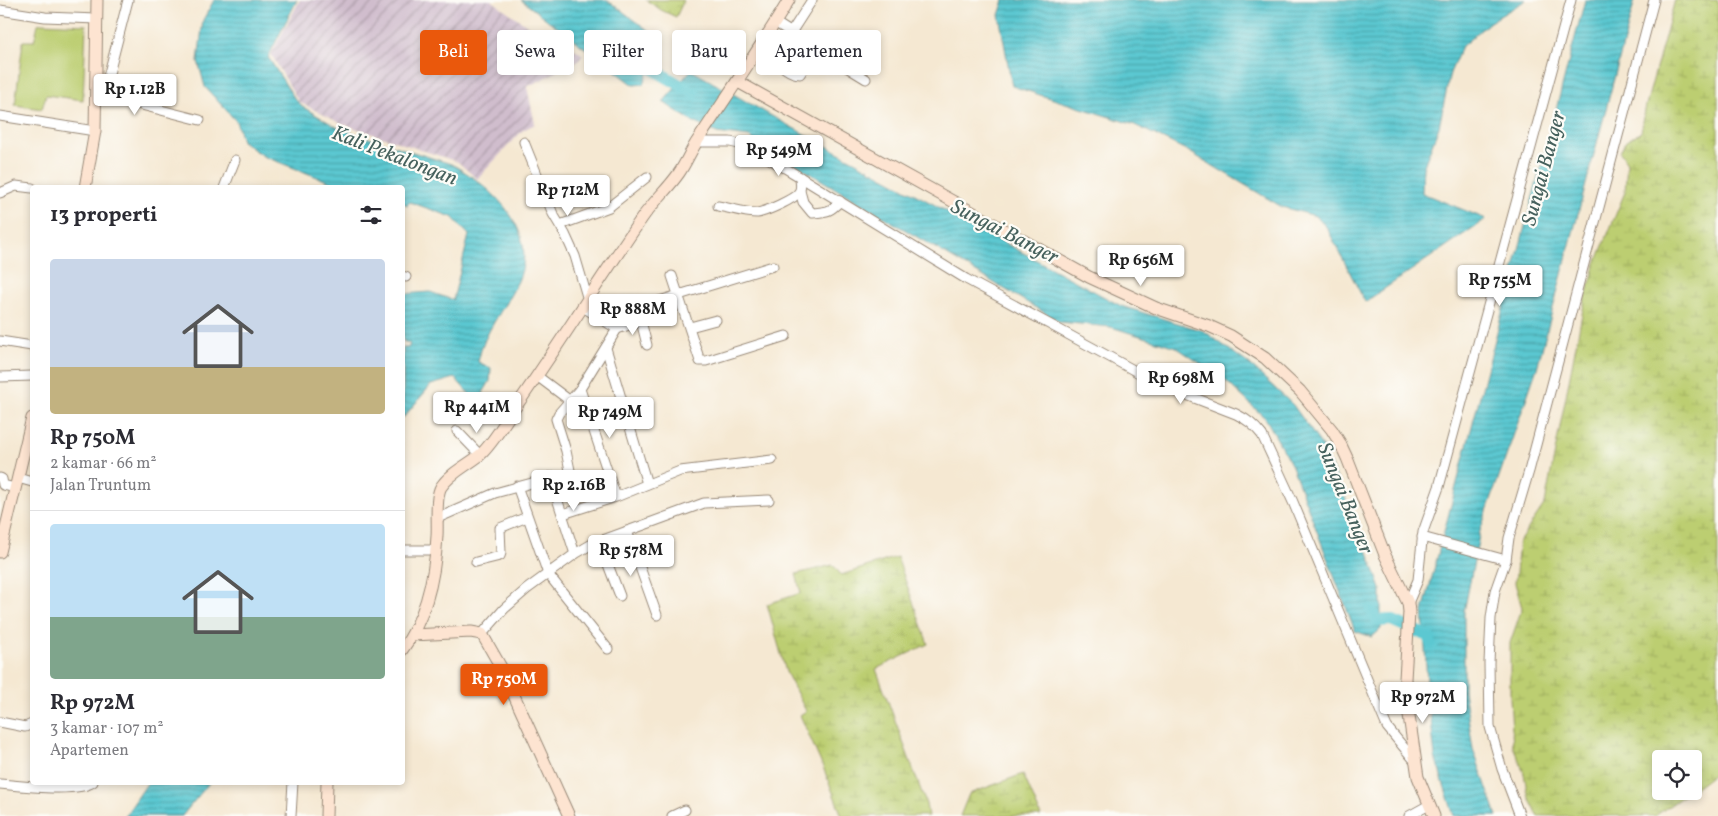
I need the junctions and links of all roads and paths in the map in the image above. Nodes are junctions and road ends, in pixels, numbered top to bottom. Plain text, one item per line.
1 (128, 0) edge
2 (789, 0) edge
3 (812, 0) edge
4 (1571, 0) edge
5 (1654, 0) edge
6 (95, 2) edge
7 (0, 10) edge
8 (97, 19) junction
9 (776, 23) junction
10 (788, 30) edge
11 (792, 30) edge
12 (859, 75) edge
13 (866, 79) dead end
14 (107, 81) junction
15 (735, 86) junction
16 (96, 89) junction
17 (0, 116) edge
18 (200, 120) dead end
19 (95, 131) junction
20 (699, 138) junction
21 (524, 142) dead end
22 (235, 160) dead end
23 (647, 177) dead end
24 (800, 177) junction
25 (85, 185) edge
26 (225, 185) edge
27 (30, 188) edge
28 (800, 190) junction
29 (0, 193) edge
30 (840, 201) junction
31 (718, 206) dead end
32 (560, 225) junction
33 (773, 266) dead end
34 (672, 276) dead end
35 (678, 294) junction
36 (585, 304) junction
37 (716, 320) dead end
38 (641, 321) junction
39 (690, 328) junction
40 (617, 329) junction
41 (786, 336) dead end
42 (0, 341) edge
43 (648, 345) dead end
44 (30, 346) edge
45 (606, 348) junction
46 (30, 376) edge
47 (537, 376) junction
48 (0, 377) edge
49 (580, 389) junction
50 (569, 400) junction
51 (30, 424) edge
52 (457, 430) dead end
53 (480, 455) junction
54 (772, 460) dead end
55 (550, 478) junction
56 (572, 480) junction
57 (30, 482) edge
58 (9, 483) edge
59 (648, 484) junction
60 (516, 486) junction
61 (615, 493) junction
62 (769, 500) dead end
63 (563, 514) junction
64 (527, 517) junction
65 (438, 518) junction
66 (627, 530) junction
67 (1423, 537) junction
68 (600, 541) junction
69 (405, 550) edge
70 (436, 550) junction
71 (0, 552) edge
72 (575, 554) junction
73 (1504, 559) junction
74 (476, 562) dead end
75 (548, 574) junction
76 (620, 596) dead end
77 (1408, 608) junction
78 (658, 615) dead end
79 (482, 634) junction
80 (414, 635) junction
81 (405, 646) edge
82 (608, 649) dead end
83 (0, 722) edge
84 (30, 725) edge
85 (1415, 761) junction
86 (0, 784) edge
87 (89, 785) edge
88 (293, 785) edge
89 (327, 785) edge
90 (1429, 805) junction
91 (685, 810) dead end
92 (291, 816) edge
93 (326, 816) edge
94 (569, 816) edge
95 (672, 816) edge
96 (1409, 816) edge
97 (1434, 816) edge
98 (1520, 816) edge

1 - 14 street
2 - 9 street
3 - 11 street
4 - 67 street
5 - 73 street
6 - 8 street
7 - 8 street
8 - 16 street
9 - 10 street
9 - 15 street
12 - 13 street
14 - 16 street
14 - 18 street
15 - 20 street
15 - 77 street
16 - 19 street
17 - 19 street
19 - 25 street
20 - 24 street
20 - 36 street
21 - 32 street
22 - 26 street
23 - 32 street
24 - 28 street
24 - 30 street
27 - 29 street
28 - 30 street
28 - 31 street
30 - 85 street
32 - 36 street
33 - 35 street
34 - 35 street
35 - 38 street
35 - 39 street
36 - 40 street
36 - 47 street
37 - 39 street
38 - 40 street
38 - 43 street
39 - 41 street
40 - 45 street
42 - 44 street
45 - 49 street
45 - 59 street
46 - 48 street
47 - 50 street
47 - 53 street
49 - 50 street
49 - 61 street
50 - 56 street
51 - 58 street
52 - 53 street
53 - 65 street
54 - 59 street
55 - 56 street
55 - 60 street
55 - 63 street
56 - 61 street
57 - 58 street
58 - 71 street
59 - 61 street
60 - 64 street
60 - 65 street
61 - 63 street
62 - 66 street
63 - 72 street
64 - 74 street
64 - 75 street
65 - 70 street
66 - 68 street
66 - 78 street
67 - 73 street
67 - 77 street
68 - 72 street
68 - 76 street
69 - 70 street
70 - 80 street
72 - 75 street
73 - 98 street
75 - 79 street
75 - 82 street
77 - 85 street
79 - 80 street
79 - 94 street
80 - 81 street
83 - 84 street
85 - 90 street
86 - 87 street
88 - 92 street
89 - 93 street
90 - 96 street
90 - 97 street
91 - 95 street

